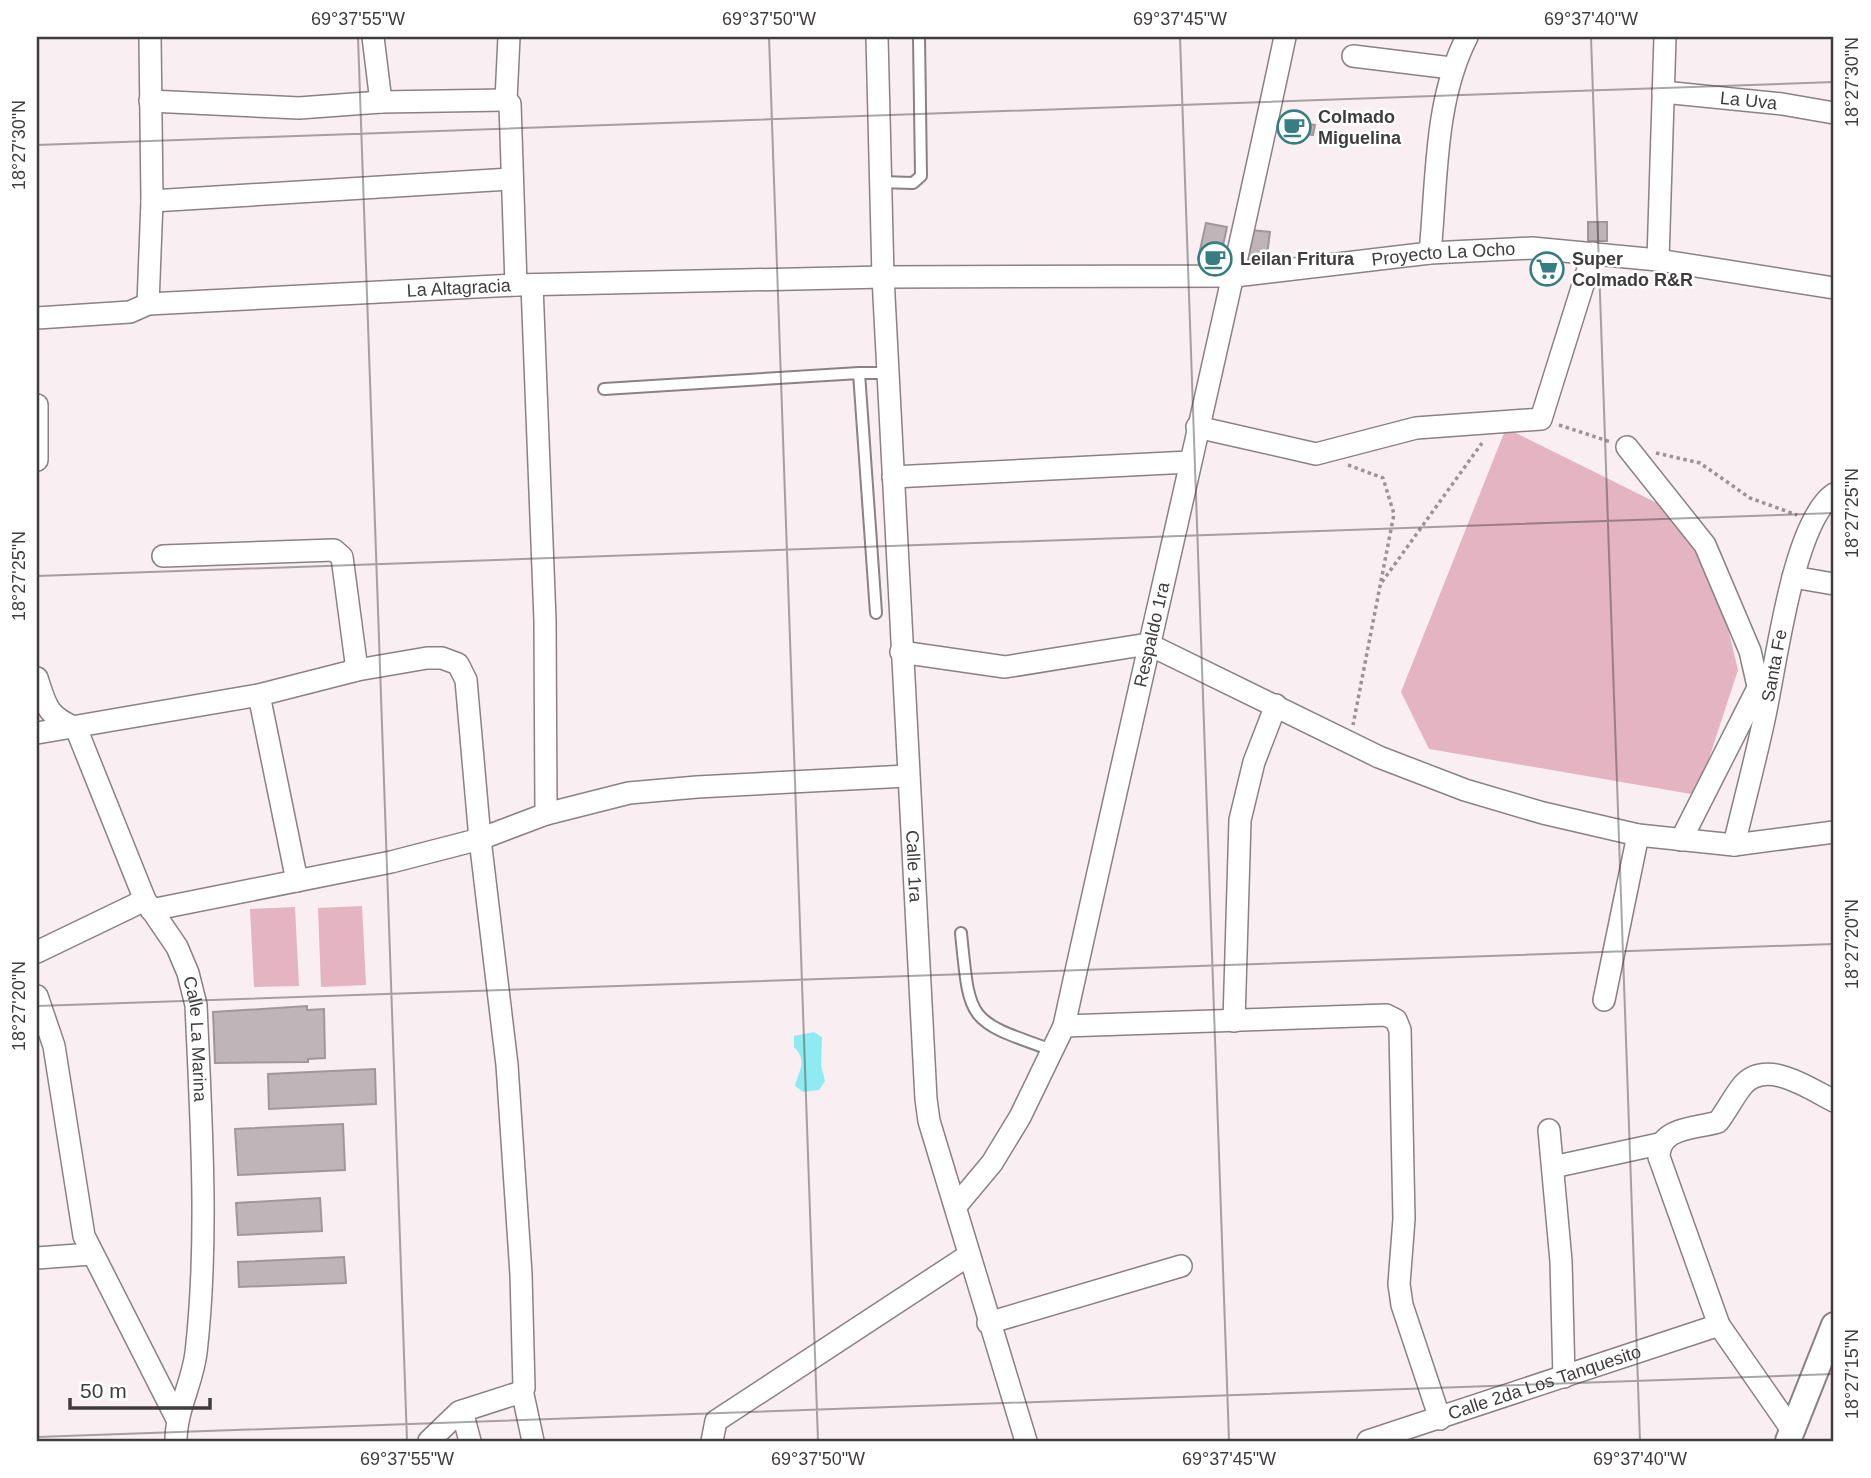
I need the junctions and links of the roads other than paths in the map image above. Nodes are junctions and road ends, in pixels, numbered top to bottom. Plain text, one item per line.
1 (150, 37) edge
2 (373, 37) edge
3 (509, 37) edge
4 (877, 37) edge
5 (919, 37) edge
6 (1285, 37) edge
7 (1467, 37) edge
8 (1665, 37) edge
9 (1353, 56) dead end
10 (1451, 68) junction
11 (1663, 93) junction
12 (506, 100) junction
13 (150, 101) junction
14 (381, 102) junction
15 (1834, 113) edge
16 (511, 179) junction
17 (880, 182) junction
18 (152, 201) junction
19 (1430, 253) junction
20 (1593, 253) junction
21 (1658, 260) junction
22 (1234, 276) junction
23 (883, 277) junction
24 (524, 285) junction
25 (1834, 288) edge
26 (149, 304) junction
27 (37, 318) edge
28 (859, 373) junction
29 (888, 373) junction
30 (604, 389) dead end
31 (37, 405) edge
32 (1197, 428) junction
33 (1627, 447) road end
34 (37, 460) edge
35 (1189, 461) junction
36 (893, 477) junction
37 (1834, 494) edge
38 (163, 556) dead end
39 (1793, 577) junction
40 (1834, 584) edge
41 (876, 613) dead end
42 (1148, 644) junction
43 (901, 652) junction
44 (356, 670) junction
45 (37, 678) edge
46 (1758, 688) junction
47 (259, 695) junction
48 (1276, 705) junction
49 (1765, 716) junction
50 (76, 728) junction
51 (37, 733) edge
52 (907, 776) junction
53 (547, 814) junction
54 (1834, 832) edge
55 (1638, 835) junction
56 (480, 839) junction
57 (1681, 840) junction
58 (1734, 845) junction
59 (297, 881) junction
60 (148, 905) junction
61 (961, 933) dead end
62 (37, 952) edge
63 (37, 996) edge
64 (1604, 1000) dead end
65 (1234, 1021) junction
66 (1064, 1026) junction
67 (1052, 1050) junction
68 (1834, 1101) edge
69 (1549, 1130) dead end
70 (1659, 1144) junction
71 (1553, 1167) junction
72 (956, 1206) junction
73 (91, 1254) junction
74 (969, 1255) junction
75 (37, 1258) edge
76 (1181, 1266) dead end
77 (988, 1323) junction
78 (1719, 1325) junction
79 (1834, 1325) edge
80 (1564, 1377) junction
81 (522, 1390) junction
82 (462, 1410) junction
83 (176, 1417) junction
84 (1440, 1419) junction
85 (1790, 1436) edge
86 (176, 1441) edge
87 (429, 1441) edge
88 (470, 1441) edge
89 (533, 1441) edge
90 (712, 1441) edge
91 (1026, 1441) edge
92 (1368, 1441) edge

1 - 13 street
2 - 14 street
3 - 12 street
4 - 17 street, Calle 1ra
5 - 17 lane
6 - 22 street, Respaldo 1ra
7 - 10 street
8 - 11 street
9 - 10 street
10 - 19 street
11 - 15 street, La Uva
11 - 21 street
12 - 14 street
12 - 16 street
13 - 14 street
13 - 18 street
16 - 18 street
16 - 24 street
17 - 23 street, Calle 1ra
18 - 26 street
19 - 20 street, Proyecto La Ocho
19 - 22 street, Proyecto La Ocho
20 - 21 street, Proyecto La Ocho
20 - 32 street
21 - 25 street, Proyecto La Ocho
22 - 23 street, Proyecto La Ocho
22 - 32 street, Respaldo 1ra
23 - 24 street, La Altagracia
23 - 29 street, Calle 1ra
24 - 26 street, La Altagracia
24 - 53 street
26 - 27 street, La Altagracia
28 - 29 lane
28 - 30 lane
28 - 41 lane
29 - 36 street, Calle 1ra
31 - 34 street
32 - 35 street, Respaldo 1ra
33 - 46 street
35 - 36 street
35 - 42 street, Respaldo 1ra
36 - 43 street, Calle 1ra
37 - 39 street, Santa Fe
38 - 44 street
39 - 40 street
39 - 49 street, Santa Fe
42 - 43 street
42 - 48 street
42 - 66 street, Respaldo 1ra
43 - 52 street, Calle 1ra
44 - 47 street
44 - 56 street
45 - 50 street
46 - 49 street
46 - 57 street
47 - 50 street
47 - 59 street
48 - 55 street
48 - 65 street
49 - 58 street, Santa Fe
50 - 51 street
50 - 60 street, Calle La Marina
52 - 53 street
52 - 72 street, Calle 1ra
53 - 56 street
54 - 58 street
55 - 57 street
55 - 64 street
56 - 59 street
56 - 81 street
57 - 58 street
59 - 60 street
60 - 62 street
60 - 83 street, Calle La Marina
61 - 67 lane
63 - 73 street
65 - 66 street
65 - 84 street
66 - 67 street, Respaldo 1ra
67 - 72 street, Respaldo 1ra
68 - 70 street
69 - 71 street
70 - 71 street
70 - 78 street
71 - 80 street
72 - 74 street, Calle 1ra
73 - 75 street
73 - 83 street
74 - 77 street, Calle 1ra
74 - 90 street
76 - 77 street
77 - 91 street, Calle 1ra
78 - 80 street, Calle 2da Los Tanquesito
78 - 85 street
79 - 85 street
80 - 84 street, Calle 2da Los Tanquesito
81 - 82 street
81 - 89 street
82 - 87 street
82 - 88 street
83 - 86 street, Calle La Marina
84 - 92 street, Calle 2da Los Tanquesito

